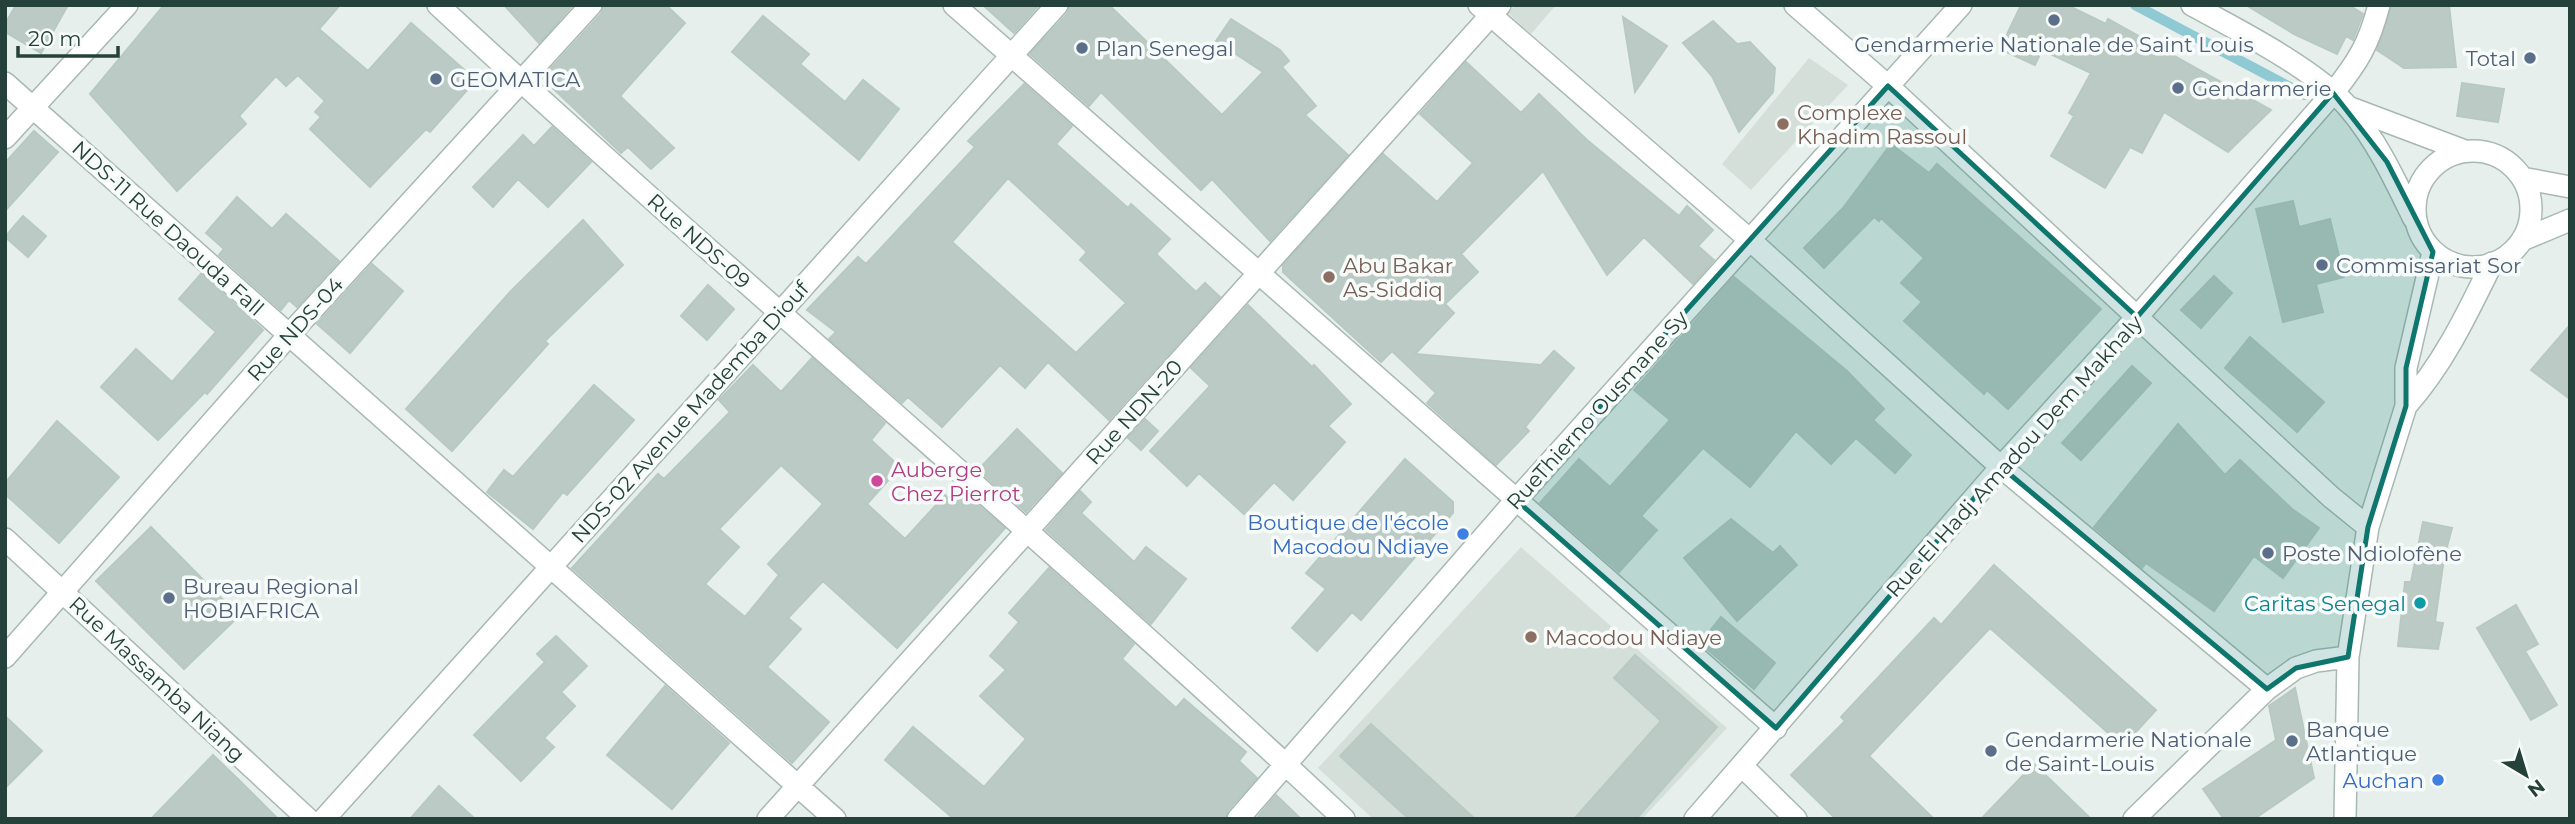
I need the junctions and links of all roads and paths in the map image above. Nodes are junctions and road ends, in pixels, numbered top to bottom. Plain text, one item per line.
1 (127, 5) edge
2 (438, 5) edge
3 (591, 5) edge
4 (954, 5) edge
5 (1057, 5) edge
6 (1794, 5) edge
7 (1961, 5) edge
8 (2192, 5) edge
9 (2379, 5) edge
10 (1490, 9) edge
11 (1011, 57) junction
12 (519, 81) junction
13 (5, 83) edge
14 (1888, 86) junction
15 (2340, 100) junction
16 (33, 107) junction
17 (5, 138) edge
18 (2465, 151) junction
19 (2522, 178) junction
20 (2570, 187) edge
21 (2570, 220) edge
22 (2416, 224) junction
23 (1750, 240) junction
24 (2522, 240) junction
25 (2433, 251) junction
26 (2492, 263) junction
27 (1260, 273) junction
28 (779, 313) junction
29 (2137, 317) junction
30 (289, 335) junction
31 (2406, 406) junction
32 (2001, 467) junction
33 (1516, 499) junction
34 (2368, 527) junction
35 (1026, 529) junction
36 (5, 539) edge
37 (550, 568) junction
38 (64, 592) junction
39 (5, 657) edge
40 (2348, 657) junction
41 (2267, 689) junction
42 (1776, 728) junction
43 (1286, 765) junction
44 (1743, 767) junction
45 (797, 786) junction
46 (308, 819) edge
47 (324, 819) edge
48 (768, 819) edge
49 (835, 819) edge
50 (1238, 819) edge
51 (1344, 819) edge
52 (1695, 819) edge
53 (1796, 819) edge
54 (2134, 819) edge
55 (2345, 819) edge

1 - 16 street
2 - 12 street, Rue NDS-09
3 - 12 street, Rue NDS-04
4 - 11 street
5 - 11 street, NDS-02 Avenue Mademba Diouf
6 - 14 street
7 - 14 street, RueThierno Ousmane Sy
8 - 15 street
9 - 15 street, Rue El Hadj Amadou Dem Makhaly
10 - 23 street
10 - 27 street, Rue NDN-20
11 - 27 street
11 - 28 street, NDS-02 Avenue Mademba Diouf
12 - 28 street, Rue NDS-09
12 - 30 street, Rue NDS-04
13 - 16 street, NDS-11 Rue Daouda Fall
14 - 23 street, RueThierno Ousmane Sy
14 - 29 street
15 - 18 street
15 - 22 street
15 - 29 street, Rue El Hadj Amadou Dem Makhaly
16 - 17 street
16 - 30 street, NDS-11 Rue Daouda Fall
18 - 19 street
18 - 22 street
19 - 20 street
19 - 24 street
21 - 24 street
22 - 25 street
23 - 32 street
23 - 33 street, RueThierno Ousmane Sy
24 - 26 street
25 - 26 street
25 - 31 street
26 - 31 street
27 - 33 street
27 - 35 street, Rue NDN-20
28 - 35 street, Rue NDS-09
28 - 37 street, NDS-02 Avenue Mademba Diouf
29 - 32 street, Rue El Hadj Amadou Dem Makhaly
29 - 34 street
30 - 37 street, NDS-11 Rue Daouda Fall
30 - 38 street, Rue NDS-04
31 - 34 street
32 - 41 street
32 - 42 street, Rue El Hadj Amadou Dem Makhaly
33 - 42 street
33 - 43 street, RueThierno Ousmane Sy
34 - 40 street
35 - 43 street, Rue NDS-09
35 - 45 street, Rue NDN-20
36 - 38 street, Rue Massamba Niang
37 - 45 street, NDS-11 Rue Daouda Fall
37 - 47 street, NDS-02 Avenue Mademba Diouf
38 - 39 street, Rue NDS-04
38 - 46 street, Rue Massamba Niang
40 - 41 street
40 - 55 street
41 - 54 street
42 - 44 street, Rue El Hadj Amadou Dem Makhaly
43 - 50 street, RueThierno Ousmane Sy
43 - 51 street, Rue NDS-09
44 - 52 street, Rue El Hadj Amadou Dem Makhaly
44 - 53 street
45 - 48 street, Rue NDN-20
45 - 49 street, NDS-11 Rue Daouda Fall

